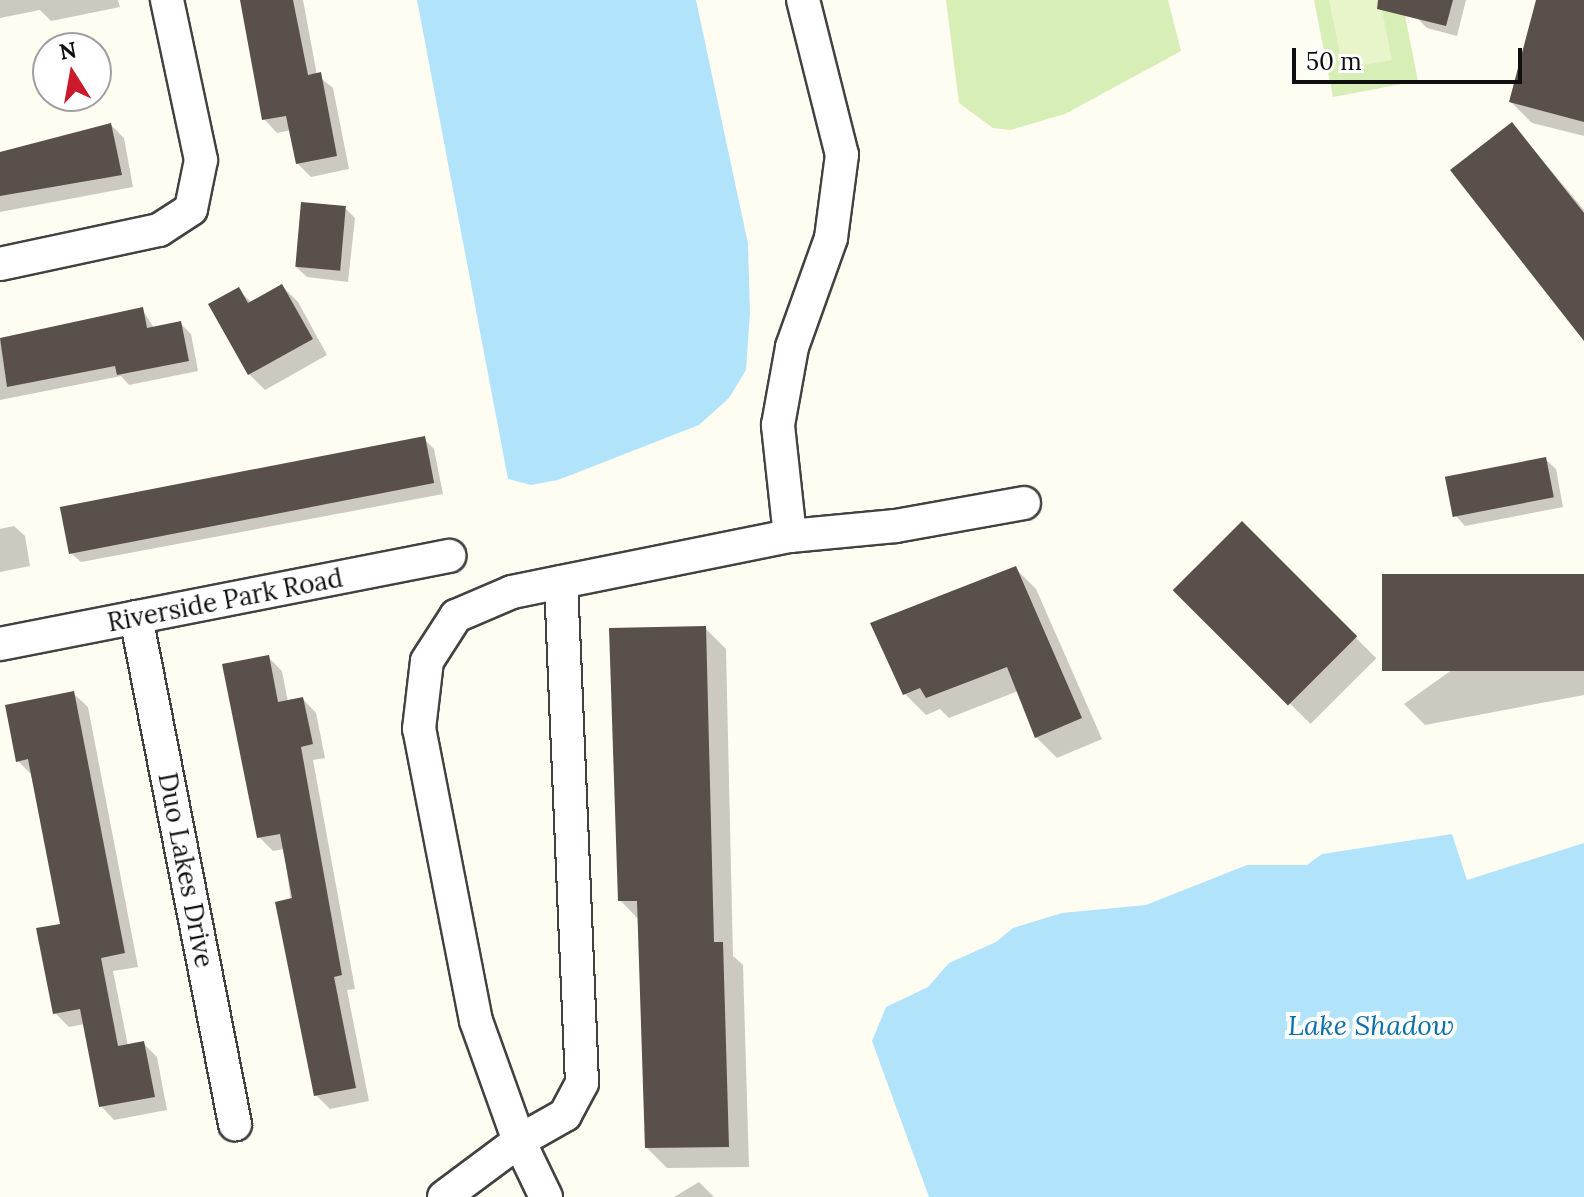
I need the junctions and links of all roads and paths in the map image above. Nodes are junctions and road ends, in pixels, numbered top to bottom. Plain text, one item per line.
1 (167, 0) edge
2 (803, 0) edge
3 (0, 264) edge
4 (1024, 503) dead end
5 (790, 536) junction
6 (449, 556) dead end
7 (561, 582) junction
8 (136, 617) junction
9 (0, 644) edge
10 (235, 1124) dead end
11 (519, 1141) junction
12 (444, 1197) edge
13 (546, 1197) edge

1 - 3 street
2 - 5 street
4 - 5 street
5 - 7 street
6 - 8 street, Riverside Park Road
7 - 11 street
7 - 11 street
8 - 9 street, Riverside Park Road
8 - 10 street, Duo Lakes Drive
11 - 12 street
11 - 13 street

